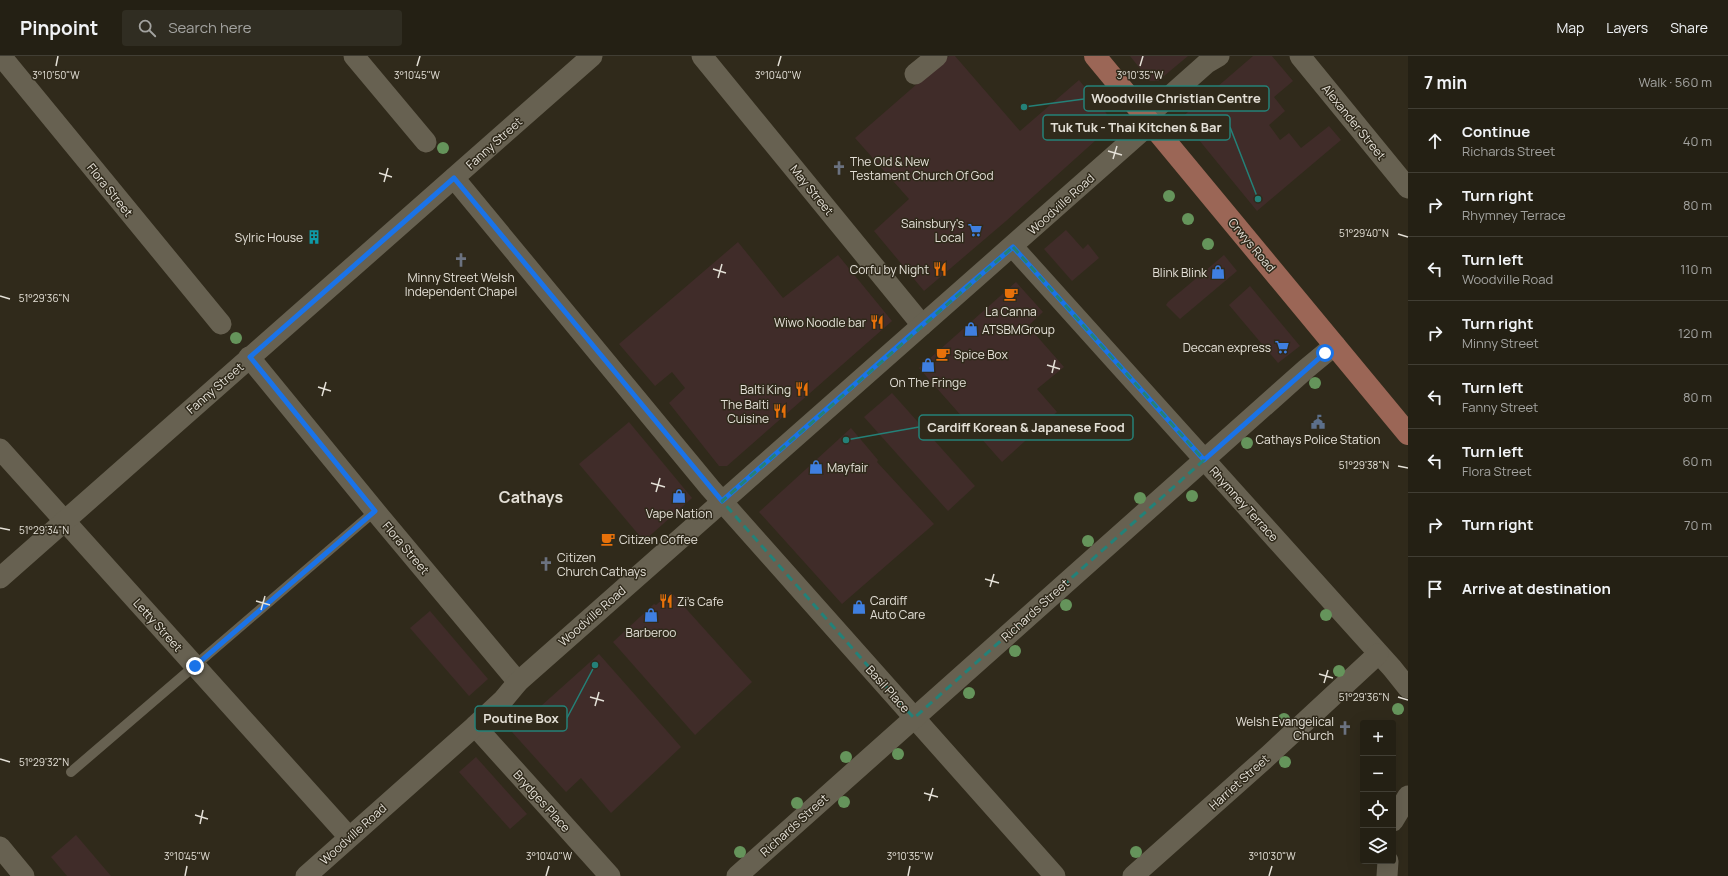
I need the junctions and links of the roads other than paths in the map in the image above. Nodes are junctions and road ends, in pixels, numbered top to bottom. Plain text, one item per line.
1 (1, 56) edge
2 (354, 56) edge
3 (592, 56) edge
4 (702, 56) edge
5 (937, 56) edge
6 (1095, 56) edge
7 (1220, 56) edge
8 (1300, 56) edge
9 (915, 74) dead end
10 (1148, 121) junction
11 (426, 142) dead end
12 (454, 178) junction
13 (1405, 179) edge
14 (1013, 247) junction
15 (220, 324) dead end
16 (922, 325) junction
17 (1335, 345) junction
18 (250, 357) junction
19 (1408, 434) edge
20 (0, 449) edge
21 (1204, 460) junction
22 (722, 501) junction
23 (375, 511) junction
24 (64, 521) junction
25 (0, 578) edge
26 (1378, 654) junction
27 (195, 666) junction
28 (518, 682) junction
29 (1408, 688) edge
30 (914, 718) junction
31 (475, 726) junction
32 (71, 772) dead end
33 (1408, 796) edge
34 (1396, 816) edge
35 (350, 837) junction
36 (0, 847) edge
37 (1388, 864) edge
38 (24, 876) edge
39 (306, 876) edge
40 (610, 876) edge
41 (737, 876) edge
42 (1055, 876) edge
43 (1133, 876) edge
44 (1387, 876) edge

1 - 15 street, Flora Street
2 - 11 street
3 - 12 street, Fanny Street
4 - 16 street, May Street
5 - 9 street
6 - 10 main road, Crwys Road
7 - 10 street, Woodville Road
8 - 13 street, Alexander Street
10 - 14 street, Woodville Road
10 - 17 main road, Crwys Road
12 - 18 street, Fanny Street
12 - 22 street, Basil Place
14 - 16 street, Woodville Road
14 - 21 street, Rhymney Terrace
16 - 22 street, Woodville Road
17 - 19 main road, Crwys Road
17 - 21 street, Richards Street
18 - 23 street, Flora Street
18 - 24 street, Fanny Street
20 - 24 street, Letty Street
21 - 26 street, Rhymney Terrace
21 - 30 street, Richards Street
22 - 28 street, Woodville Road
22 - 30 street, Basil Place
23 - 27 lane
23 - 28 street, Flora Street
24 - 25 street, Fanny Street
24 - 27 street, Letty Street
26 - 29 street, Rhymney Terrace
26 - 43 street, Harriet Street
27 - 32 lane
27 - 35 street, Letty Street
28 - 31 street, Woodville Road
30 - 41 street, Richards Street
30 - 42 street, Basil Place
31 - 35 street, Woodville Road
31 - 40 street, Brydges Place
33 - 34 street
35 - 39 street, Woodville Road
36 - 38 street
37 - 44 street

